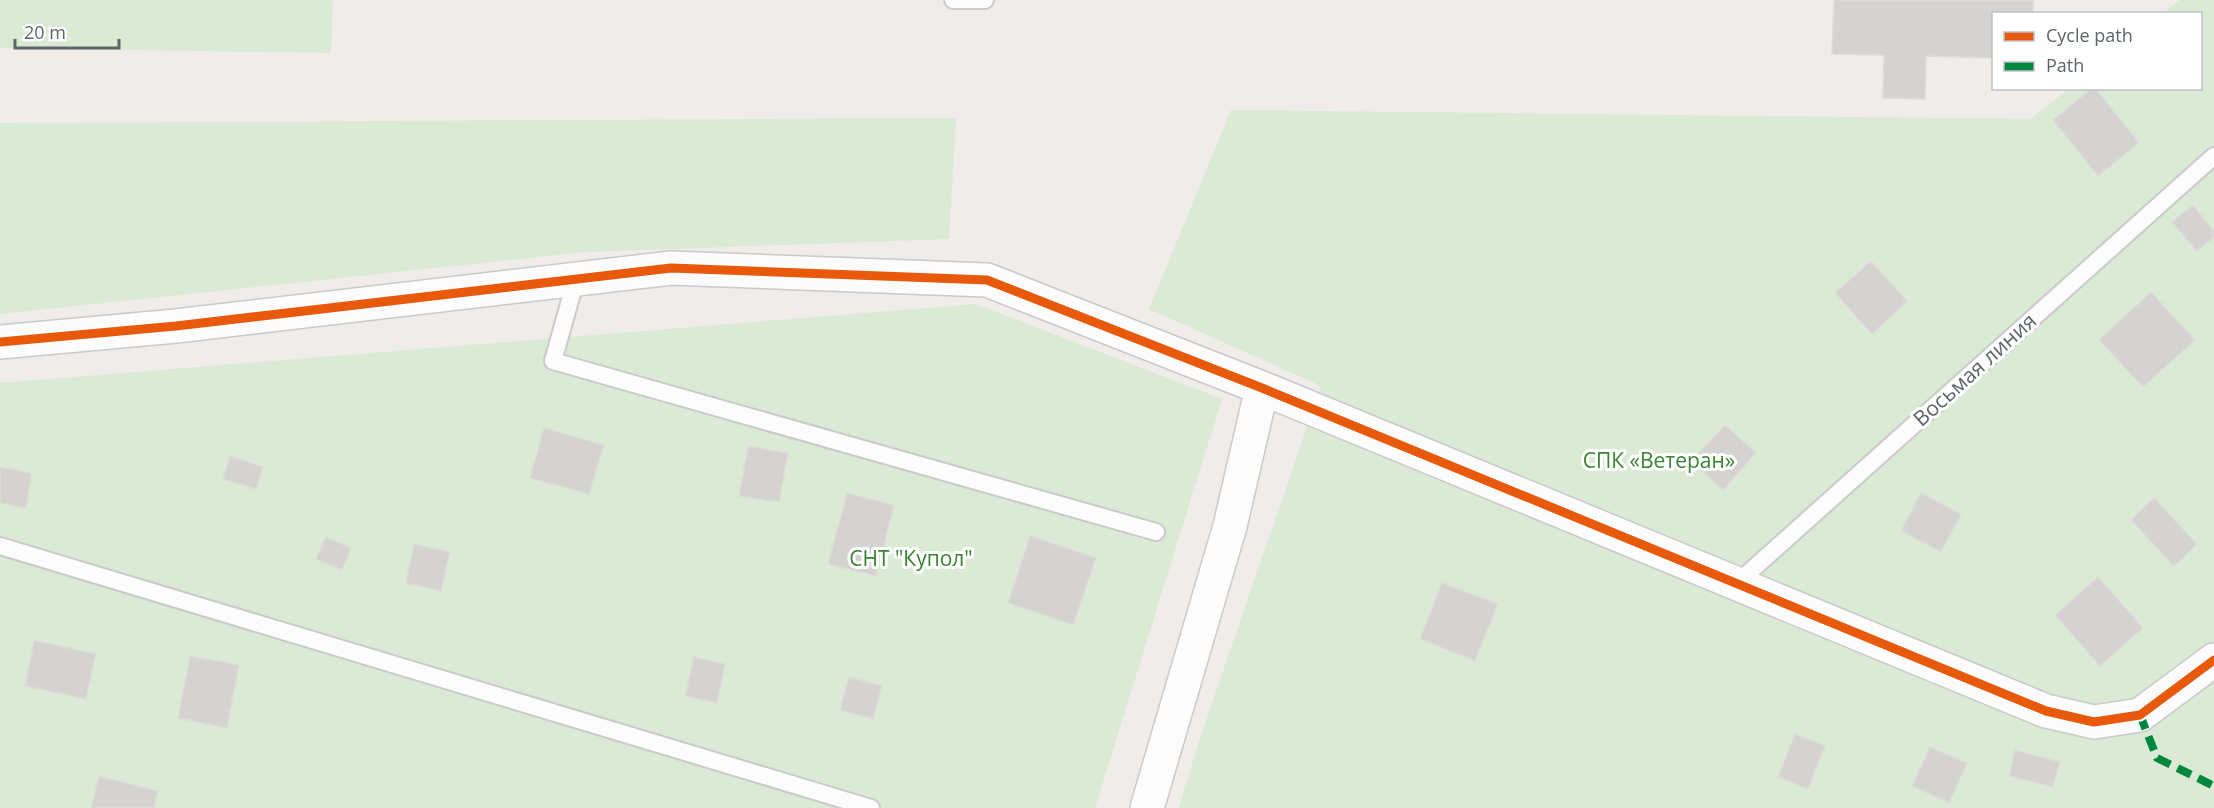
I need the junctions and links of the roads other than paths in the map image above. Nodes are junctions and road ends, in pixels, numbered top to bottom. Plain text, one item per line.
1 (953, 0) edge
2 (985, 0) edge
3 (2214, 156) edge
4 (576, 279) junction
5 (0, 342) edge
6 (1262, 388) junction
7 (1156, 532) dead end
8 (0, 546) edge
9 (1736, 584) junction
10 (2214, 660) edge
11 (871, 808) edge
12 (1147, 808) edge

1 - 2 lane
3 - 9 lane, Восьмая линия
4 - 5 street
4 - 6 street
4 - 7 lane
6 - 9 street
6 - 12 street
8 - 11 lane
9 - 10 street

